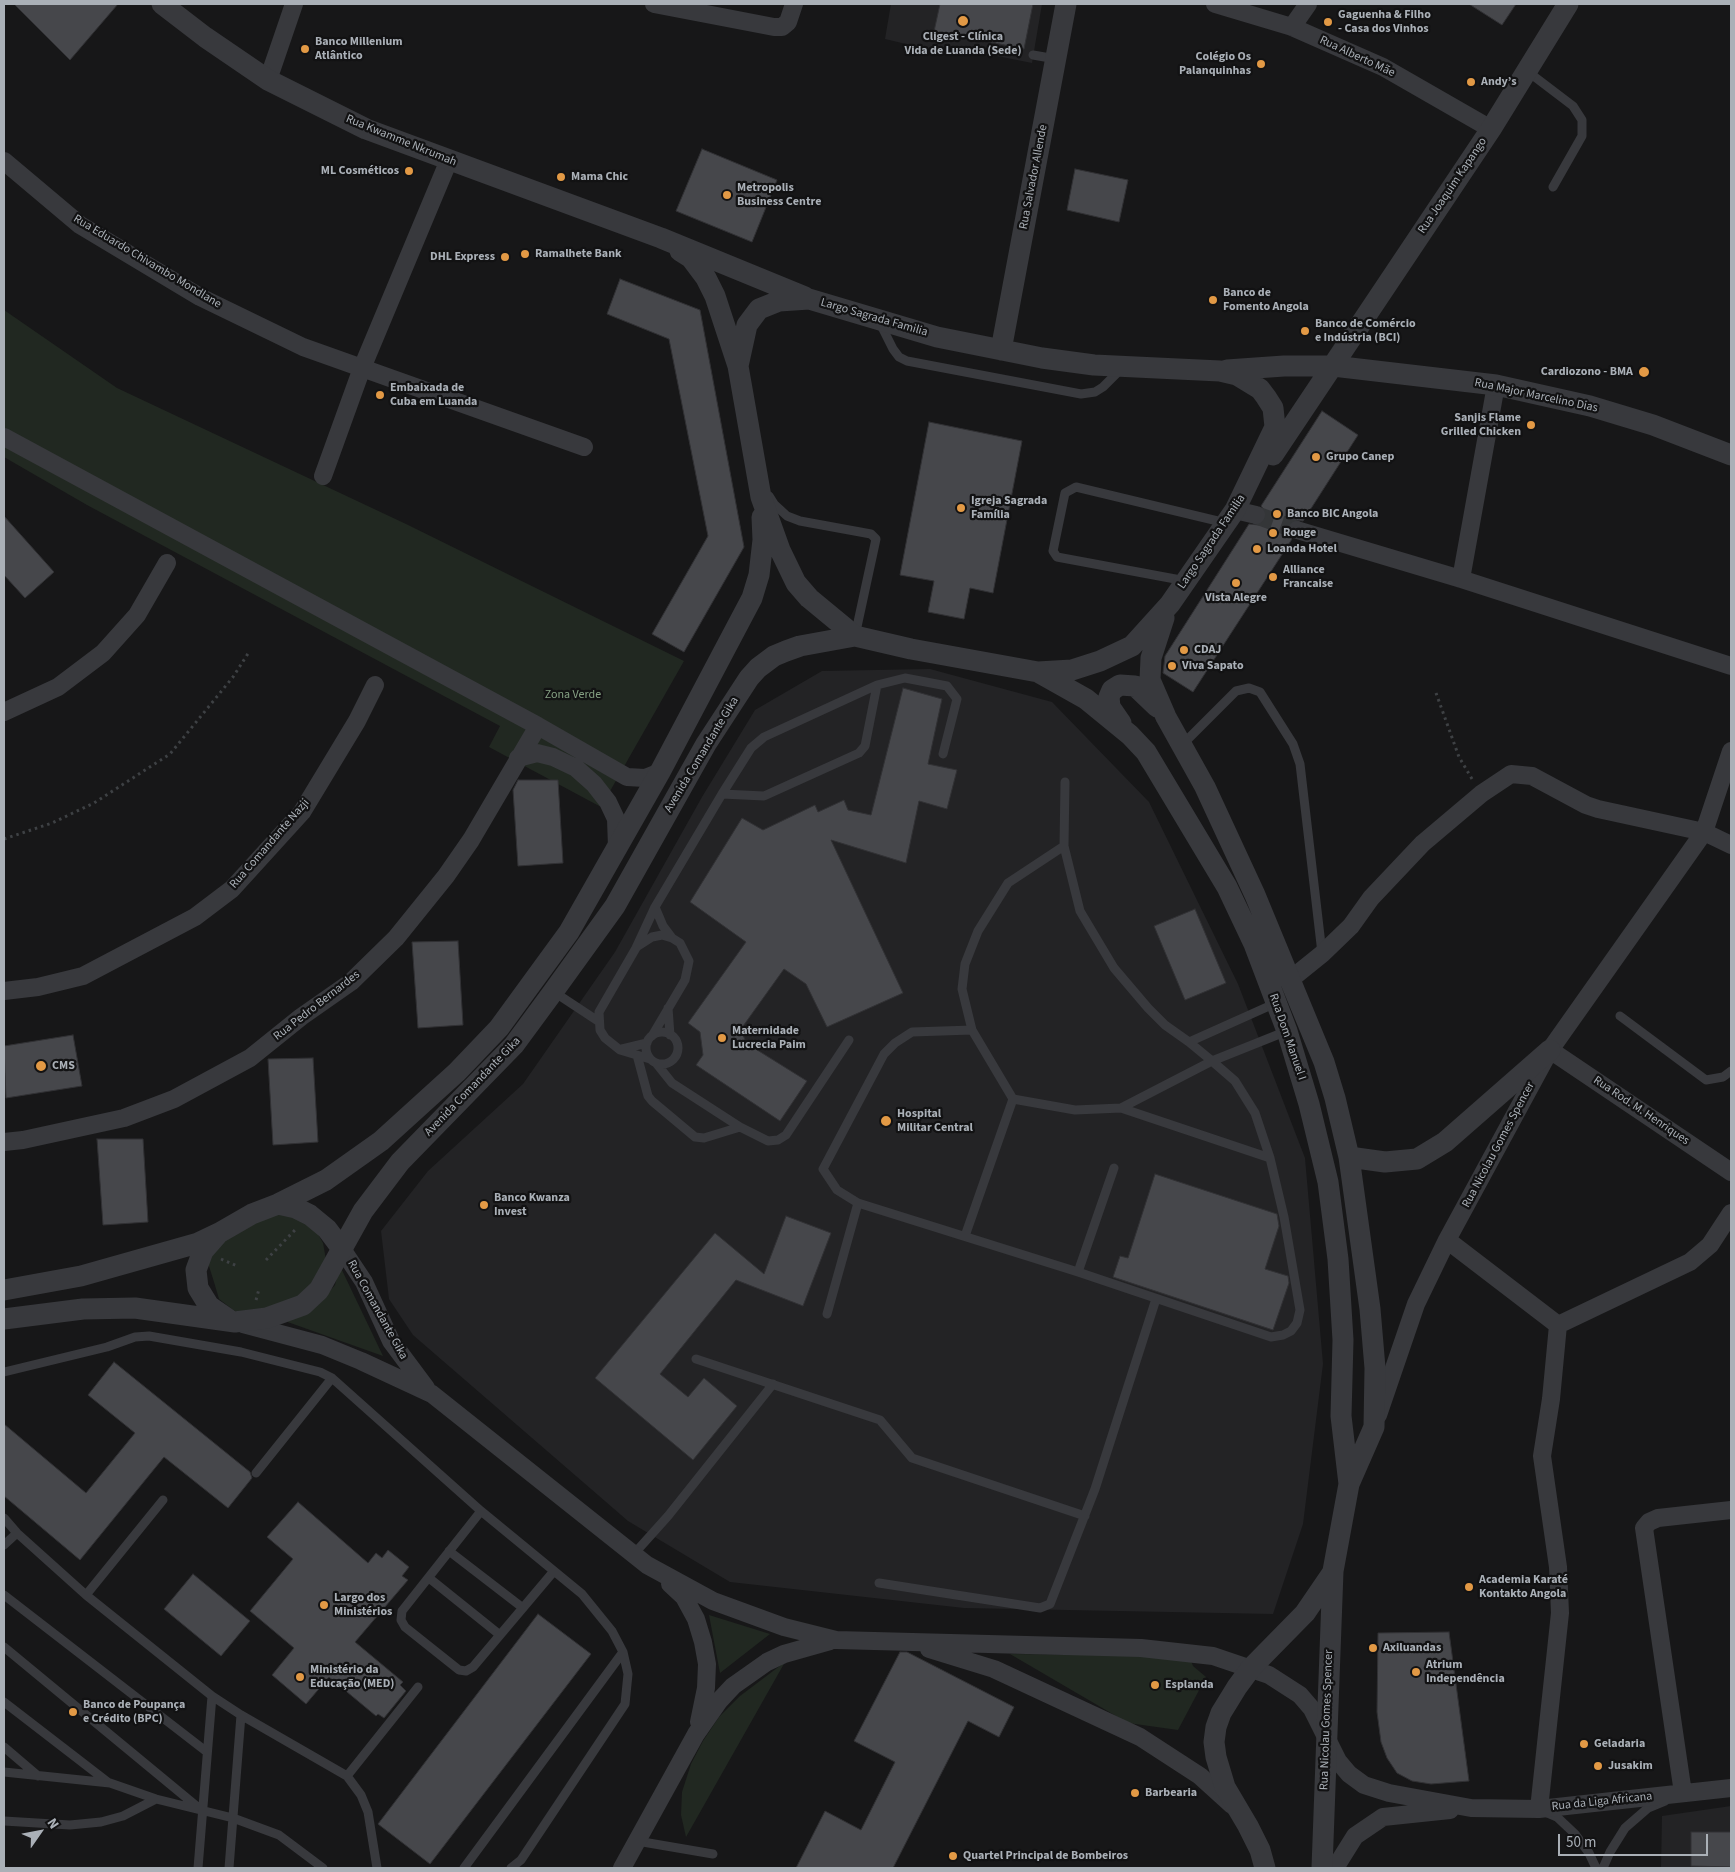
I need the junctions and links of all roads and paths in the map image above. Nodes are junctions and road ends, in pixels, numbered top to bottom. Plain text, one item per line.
1 (162, 4) edge
2 (294, 4) edge
3 (654, 4) edge
4 (794, 4) edge
5 (1066, 4) edge
6 (1214, 4) edge
7 (1308, 4) edge
8 (1568, 4) edge
9 (1292, 27) junction
10 (1033, 54) dead end
11 (1056, 59) junction
12 (1527, 71) junction
13 (268, 80) junction
14 (1491, 129) junction
15 (449, 160) junction
16 (4, 161) edge
17 (1553, 187) dead end
18 (661, 238) junction
19 (809, 299) junction
20 (878, 320) junction
21 (1001, 350) junction
22 (738, 366) junction
23 (1334, 366) junction
24 (1124, 367) junction
25 (362, 368) junction
26 (1220, 370) junction
27 (1496, 385) junction
28 (4, 437) edge
29 (584, 447) dead end
30 (1731, 455) edge
31 (323, 476) dead end
32 (760, 487) junction
33 (1235, 509) junction
34 (1256, 515) tunnel mouth
35 (1297, 530) tunnel mouth
36 (167, 563) dead end
37 (1461, 579) junction
38 (1186, 581) junction
39 (1170, 604) junction
40 (855, 636) junction
41 (248, 652) dead end
42 (1731, 666) edge
43 (1038, 672) junction
44 (375, 685) dead end
45 (877, 685) junction
46 (1436, 693) dead end
47 (4, 712) edge
48 (1166, 717) junction
49 (538, 726) junction
50 (1130, 734) junction
51 (1182, 745) junction
52 (1731, 751) edge
53 (943, 754) dead end
54 (518, 758) junction
55 (660, 772) junction
56 (1065, 782) dead end
57 (722, 794) junction
58 (1481, 794) junction
59 (1704, 832) junction
60 (4, 839) edge
61 (1731, 845) edge
62 (1064, 846) junction
63 (617, 847) junction
64 (655, 907) junction
65 (672, 938) junction
66 (636, 948) junction
67 (1322, 954) junction
68 (1291, 979) junction
69 (544, 985) junction
70 (4, 991) edge
71 (1276, 1003) junction
72 (668, 1005) junction
73 (1620, 1016) dead end
74 (598, 1021) junction
75 (972, 1030) junction
76 (1287, 1031) junction
77 (670, 1035) junction
78 (649, 1040) junction
79 (849, 1040) dead end
80 (1189, 1042) junction
81 (620, 1050) junction
82 (1550, 1050) junction
83 (637, 1055) junction
84 (675, 1057) junction
85 (1212, 1060) junction
86 (653, 1061) junction
87 (1731, 1071) edge
88 (672, 1083) junction
89 (1013, 1099) junction
90 (1121, 1108) junction
91 (740, 1127) junction
92 (4, 1142) edge
93 (1349, 1157) junction
94 (1270, 1158) junction
95 (1114, 1168) dead end
96 (1731, 1172) edge
97 (858, 1203) junction
98 (278, 1204) junction
99 (1731, 1213) edge
100 (310, 1215) junction
101 (219, 1233) junction
102 (965, 1236) junction
103 (1447, 1240) junction
104 (342, 1249) junction
105 (266, 1260) dead end
106 (1078, 1272) junction
107 (4, 1290) edge
108 (1156, 1299) junction
109 (827, 1314) dead end
110 (4, 1319) edge
111 (235, 1322) junction
112 (1558, 1325) junction
113 (696, 1359) dead end
114 (4, 1372) edge
115 (332, 1378) junction
116 (773, 1384) junction
117 (432, 1394) junction
118 (1374, 1427) junction
119 (256, 1473) dead end
120 (1349, 1484) junction
121 (163, 1500) dead end
122 (1731, 1510) edge
123 (481, 1511) junction
124 (1086, 1516) junction
125 (4, 1518) edge
126 (16, 1532) junction
127 (4, 1545) edge
128 (449, 1551) junction
129 (640, 1560) junction
130 (554, 1570) junction
131 (1333, 1572) junction
132 (429, 1578) junction
133 (879, 1582) dead end
134 (4, 1595) edge
135 (86, 1595) junction
136 (522, 1608) junction
137 (500, 1634) junction
138 (836, 1640) junction
139 (904, 1642) junction
140 (4, 1647) edge
141 (623, 1652) junction
142 (1251, 1668) junction
143 (418, 1687) dead end
144 (212, 1696) junction
145 (4, 1702) edge
146 (241, 1715) junction
147 (696, 1734) junction
148 (1326, 1734) junction
149 (4, 1747) edge
150 (207, 1752) junction
151 (4, 1772) edge
152 (38, 1776) junction
153 (347, 1776) junction
154 (110, 1783) junction
155 (1731, 1788) edge
156 (1683, 1793) junction
157 (156, 1799) junction
158 (1235, 1807) junction
159 (1472, 1808) junction
160 (1539, 1809) junction
161 (202, 1811) junction
162 (233, 1818) junction
163 (4, 1822) edge
164 (637, 1840) junction
165 (713, 1854) dead end
166 (198, 1868) edge
167 (229, 1868) edge
168 (324, 1868) edge
169 (377, 1868) edge
170 (464, 1868) edge
171 (511, 1868) edge
172 (622, 1868) edge
173 (1265, 1868) edge
174 (1322, 1868) edge
175 (1335, 1868) edge
176 (1596, 1868) edge
177 (1603, 1868) edge

1 - 13 street, Rua Kwamme Nkrumah
2 - 13 street
3 - 4 street
5 - 11 street, Rua Salvador Allende
6 - 9 street, Rua Alberto Mãe
7 - 9 street
8 - 12 street, Rua Joaquim Kapango
9 - 14 street, Rua Alberto Mãe
10 - 11 lane
11 - 21 street, Rua Salvador Allende
12 - 14 street, Rua Joaquim Kapango
12 - 17 lane
13 - 15 street, Rua Kwamme Nkrumah
14 - 23 street, Rua Joaquim Kapango
15 - 18 street, Rua Kwamme Nkrumah
15 - 25 street
16 - 25 street, Rua Eduardo Chivambo Mondlane
18 - 19 street, Rua Kwamme Nkrumah
18 - 22 street, Rua Kwamme Nkrumah
19 - 20 street, Largo Sagrada Familia
19 - 22 street, Largo Sagrada Familia
20 - 21 street, Largo Sagrada Familia
20 - 24 lane
21 - 24 street, Largo Sagrada Familia
22 - 32 street, Largo Sagrada Familia
23 - 26 street, Rua Major Marcelino Dias
23 - 27 street, Rua Major Marcelino Dias
23 - 33 street, Rua Joaquim Kapango
24 - 26 street, Largo Sagrada Familia
25 - 29 street, Rua Eduardo Chivambo Mondlane
25 - 31 street
26 - 33 street, Largo Sagrada Familia
27 - 30 street, Rua Major Marcelino Dias
27 - 37 street
28 - 49 street
32 - 40 street, Largo Sagrada Familia
32 - 40 lane
32 - 55 street, Avenida Comandante Gika
33 - 34 street
33 - 38 street, Largo Sagrada Familia
33 - 38 lane
35 - 37 street
36 - 47 street
37 - 42 street
38 - 39 street, Largo Sagrada Familia
39 - 43 street, Largo Sagrada Familia
39 - 48 street, Rua Dom Manuel I
40 - 43 street, Largo Sagrada Familia
40 - 69 street, Avenida Comandante Gika
41 - 60 path
43 - 50 street, Rua Dom Manuel I
44 - 70 street, Rua Comandante Nazji
45 - 53 lane
45 - 57 lane
45 - 57 lane
46 - 58 path
48 - 50 street
48 - 51 street, Rua Dom Manuel I
49 - 54 street, Rua Pedro Bernardes
49 - 55 street
50 - 71 street, Rua Dom Manuel I
51 - 67 lane
51 - 68 street, Rua Dom Manuel I
52 - 59 street, Rua Nicolau Gomes Spencer
54 - 63 street
54 - 92 street, Rua Pedro Bernardes
55 - 63 street, Avenida Comandante Gika
56 - 62 lane
57 - 64 lane
58 - 59 street
58 - 67 street
59 - 61 street
59 - 82 street, Rua Nicolau Gomes Spencer
62 - 75 lane
62 - 80 lane
63 - 69 street, Avenida Comandante Gika
64 - 65 lane
64 - 66 lane
65 - 66 lane
65 - 72 lane
66 - 74 lane
67 - 68 street
68 - 93 street, Rua Dom Manuel I
69 - 74 lane
69 - 98 street, Avenida Comandante Gika
69 - 104 street, Avenida Comandante Gika
71 - 76 street, Rua Dom Manuel I
71 - 80 lane
72 - 77 lane
72 - 78 lane
73 - 87 lane
74 - 81 lane
75 - 89 lane
75 - 97 lane
76 - 85 lane
76 - 120 street, Rua Dom Manuel I
77 - 78 lane
77 - 84 lane
78 - 81 lane
78 - 86 lane
79 - 91 lane
80 - 85 lane
81 - 83 lane
82 - 93 street
82 - 96 street, Rua Rod. M. Henriques
82 - 103 street, Rua Nicolau Gomes Spencer
83 - 86 lane
83 - 91 lane
84 - 86 lane
84 - 88 lane
85 - 90 lane
85 - 94 lane
86 - 88 lane
88 - 91 lane
89 - 90 lane
89 - 102 lane
90 - 94 lane
93 - 118 street, Rua Dom Manuel I
94 - 108 lane
95 - 106 lane
97 - 102 lane
97 - 109 lane
98 - 100 street
98 - 101 street, Avenida Comandante Gika
99 - 112 street
100 - 104 street
100 - 105 path
101 - 107 street, Avenida Comandante Gika
101 - 111 street
102 - 106 lane
103 - 112 street
103 - 118 street, Rua Nicolau Gomes Spencer
104 - 111 street, Avenida Comandante Gika
104 - 117 street, Rua Comandante Gika
106 - 108 lane
108 - 124 lane
110 - 111 street, Avenida Comandante Gika
111 - 117 street
112 - 160 street
113 - 116 lane
114 - 115 lane
115 - 119 lane
115 - 123 lane
116 - 124 lane
116 - 129 lane
117 - 129 street
118 - 120 street, Rua Nicolau Gomes Spencer
120 - 131 street, Rua Nicolau Gomes Spencer
121 - 135 lane
122 - 156 street
123 - 128 lane
123 - 130 lane
124 - 133 lane
125 - 126 lane
126 - 127 lane
126 - 135 lane
128 - 132 lane
128 - 136 lane
129 - 138 street
129 - 147 street
130 - 136 lane
130 - 141 lane
131 - 142 street, Rua Nicolau Gomes Spencer
131 - 148 street, Rua Nicolau Gomes Spencer
132 - 137 lane
132 - 137 lane
134 - 150 lane
135 - 144 lane
136 - 137 lane
138 - 139 street
138 - 147 street
139 - 142 street, Rua da Liga Africana
139 - 158 street
140 - 161 lane
141 - 170 lane
141 - 171 lane
142 - 148 street, Rua da Liga Africana
142 - 158 street, Rua Nicolau Gomes Spencer
143 - 153 lane
144 - 146 lane
144 - 150 lane
145 - 154 lane
146 - 153 lane
146 - 162 lane
147 - 164 street
148 - 159 street, Rua da Liga Africana
148 - 174 street, Rua Nicolau Gomes Spencer
149 - 152 lane
150 - 161 lane
151 - 152 lane
152 - 154 lane
153 - 169 lane
154 - 157 lane
155 - 156 street, Rua da Liga Africana
156 - 160 street, Rua da Liga Africana
156 - 177 lane
157 - 161 lane
157 - 163 lane
158 - 173 street, Rua Nicolau Gomes Spencer
159 - 160 street, Rua da Liga Africana
159 - 175 street, Rua da Liga Africana
160 - 176 lane
161 - 162 lane
161 - 166 lane
162 - 167 lane
162 - 168 lane
164 - 165 lane
164 - 172 street

